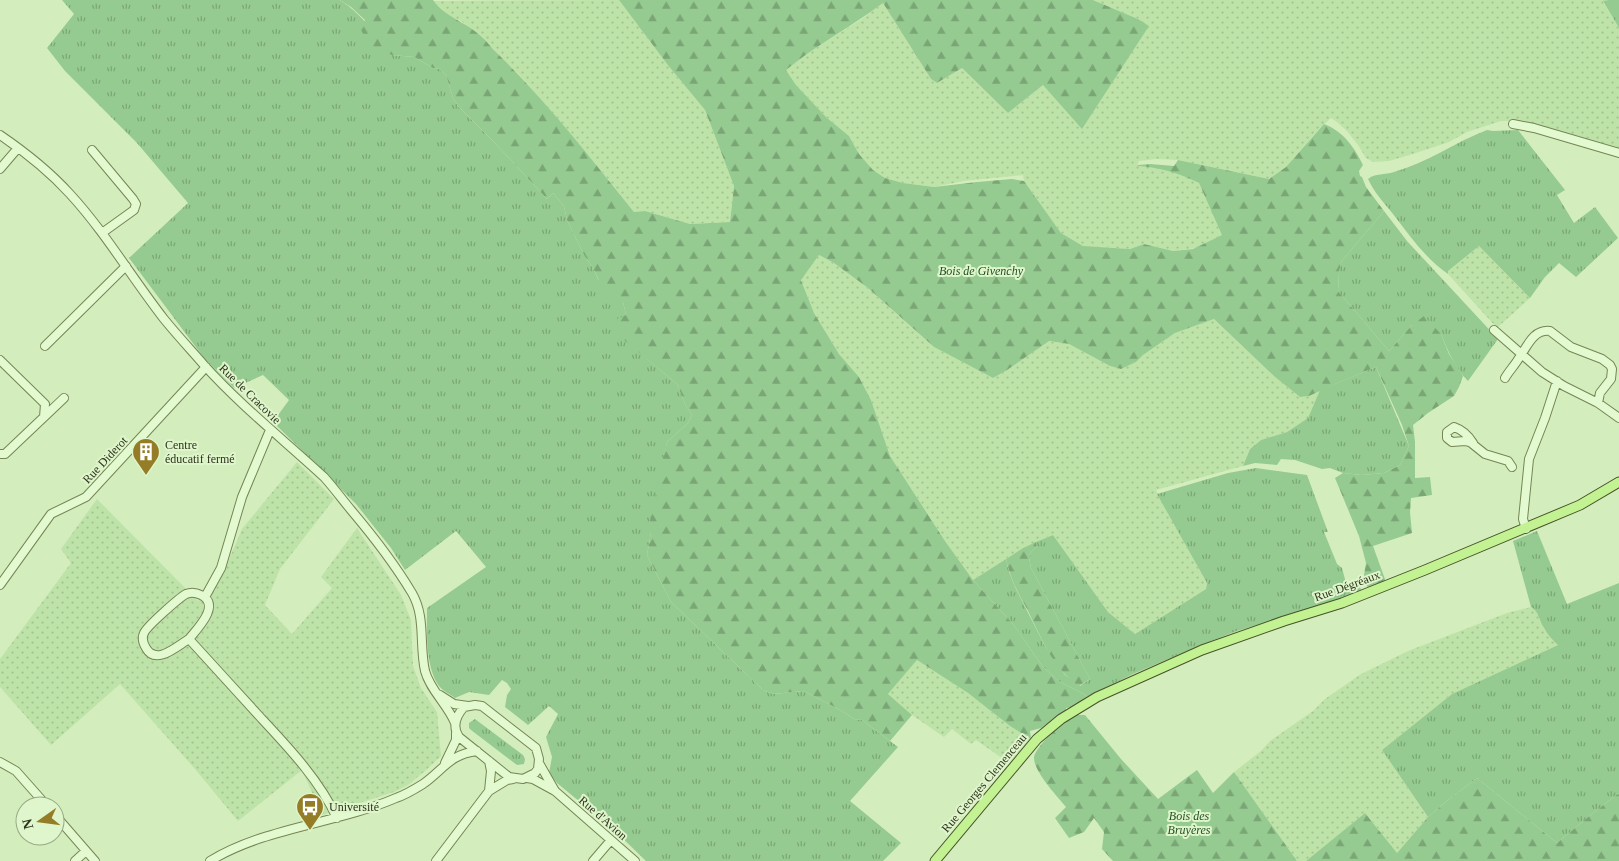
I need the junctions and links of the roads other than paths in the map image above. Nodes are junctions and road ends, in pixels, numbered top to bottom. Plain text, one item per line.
1 (1512, 124) dead end
2 (0, 135) edge
3 (18, 148) junction
4 (92, 150) dead end
5 (1619, 153) edge
6 (0, 169) edge
7 (102, 233) junction
8 (126, 266) junction
9 (1494, 330) dead end
10 (45, 346) dead end
11 (1522, 354) junction
12 (0, 360) edge
13 (206, 367) junction
14 (1505, 378) dead end
15 (1557, 381) junction
16 (64, 398) dead end
17 (1598, 403) junction
18 (44, 417) junction
19 (1619, 418) edge
20 (270, 430) junction
21 (1473, 443) dead end
22 (0, 454) edge
23 (1512, 467) dead end
24 (1619, 482) edge
25 (1526, 529) junction
26 (0, 586) edge
27 (205, 597) junction
28 (188, 639) junction
29 (437, 692) junction
30 (468, 706) junction
31 (1080, 707) joint
32 (455, 723) junction
33 (456, 733) junction
34 (477, 751) junction
35 (489, 761) junction
36 (3, 763) edge
37 (539, 763) junction
38 (443, 766) junction
39 (527, 778) junction
40 (513, 779) junction
41 (555, 791) junction
42 (489, 792) junction
43 (38, 796) edge
44 (337, 818) junction
45 (65, 827) edge
46 (611, 840) junction
47 (86, 851) junction
48 (75, 861) edge
49 (96, 861) edge
50 (210, 861) edge
51 (436, 861) edge
52 (593, 861) edge
53 (635, 861) edge
54 (935, 861) edge

1 - 5 street
2 - 3 street, Rue de Cracovie
3 - 6 street
3 - 7 street, Rue de Cracovie
4 - 7 street
7 - 8 street, Rue de Cracovie
8 - 10 street
8 - 13 street, Rue de Cracovie
9 - 11 street
11 - 14 street
11 - 15 street
11 - 17 street
12 - 18 street
13 - 20 street, Rue de Cracovie
13 - 26 street, Rue Diderot
15 - 17 street
15 - 25 street
16 - 18 street
17 - 19 street
18 - 22 street
20 - 27 street
20 - 29 street, Rue de Cracovie
21 - 23 street
24 - 25 main road, Rue Dégréaux
25 - 31 main road, Rue Dégréaux
27 - 28 street
27 - 28 street
28 - 44 street
29 - 30 street
29 - 32 street, Rue de Cracovie
30 - 32 street
30 - 37 street, Rue d'Avion
31 - 54 main road, Rue Georges Clemenceau
32 - 33 street
33 - 34 street
33 - 38 street
34 - 35 street
34 - 38 street
35 - 40 street
35 - 42 street
36 - 43 street
37 - 39 street
37 - 41 street, Rue d'Avion
38 - 44 street
39 - 40 street
39 - 41 street, Rue d'Avion
40 - 42 street
41 - 46 street, Rue d'Avion
42 - 51 street
44 - 50 street
45 - 47 street
46 - 52 street
46 - 53 street, Rue d'Avion
47 - 48 street
47 - 49 street

